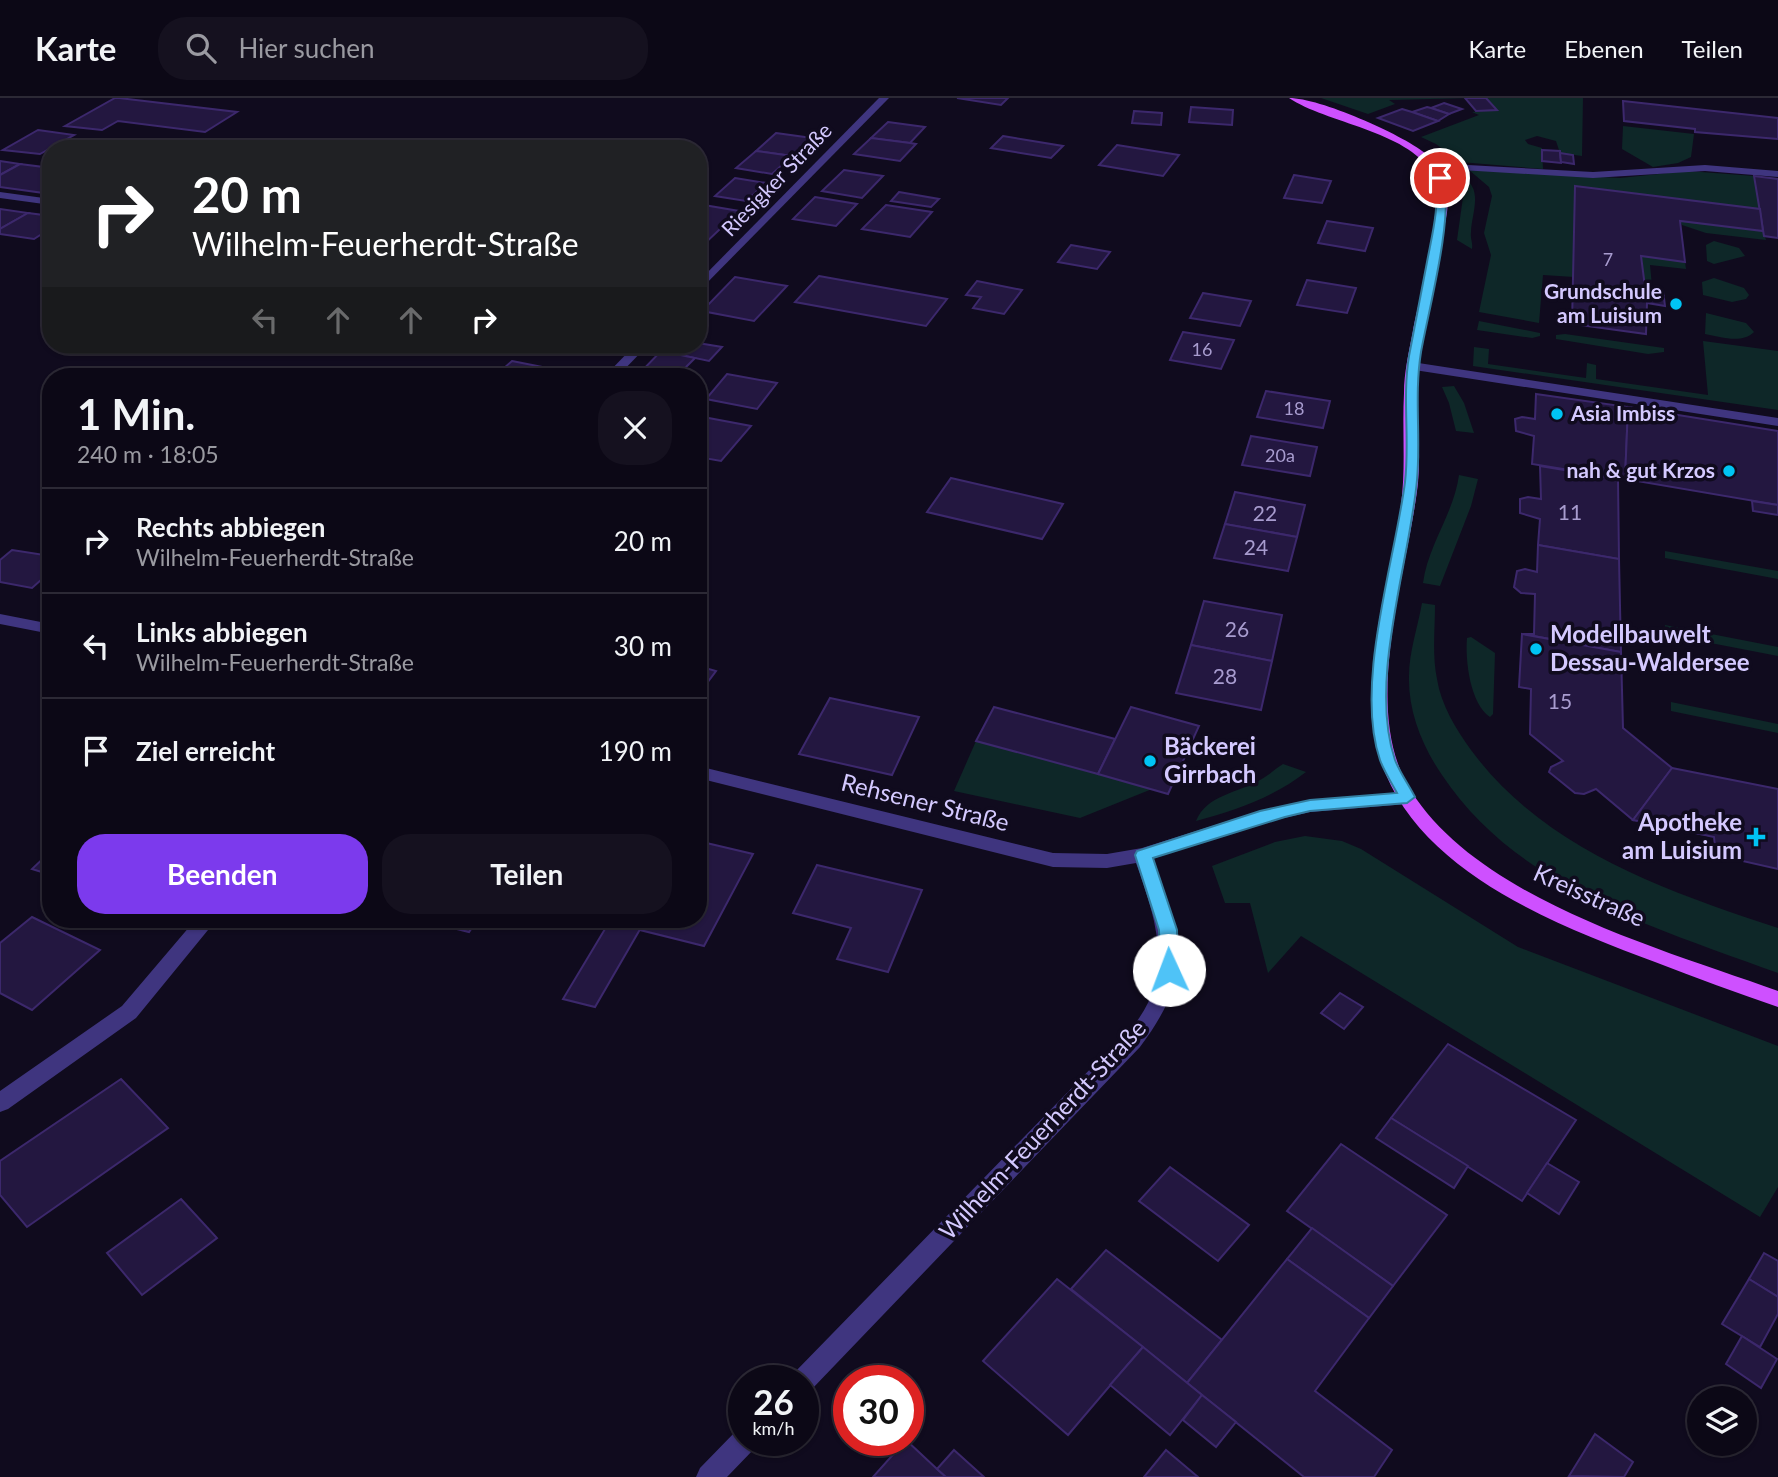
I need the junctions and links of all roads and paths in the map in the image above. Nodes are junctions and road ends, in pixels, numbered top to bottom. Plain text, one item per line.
1 (884, 98) edge
2 (1294, 98) edge
3 (1432, 166) junction
4 (1778, 174) edge
5 (0, 195) edge
6 (42, 201) edge
7 (707, 280) edge
8 (633, 354) edge
9 (1412, 366) junction
10 (619, 368) edge
11 (1778, 422) edge
12 (0, 619) edge
13 (42, 627) edge
14 (707, 774) edge
15 (1407, 797) junction
16 (1143, 855) junction
17 (199, 928) edge
18 (1778, 999) edge
19 (0, 1102) edge
20 (819, 1365) edge
21 (729, 1456) edge
22 (709, 1477) edge

1 - 7 street, Riesigker Straße
2 - 3 main road
3 - 4 street
3 - 9 main road
5 - 6 street
8 - 10 street
9 - 11 street
9 - 15 main road
12 - 13 street
14 - 16 street, Rehsener Straße
15 - 16 street
15 - 18 main road, Kreisstraße
16 - 20 street, Wilhelm-Feuerherdt-Straße
17 - 19 street
21 - 22 street

